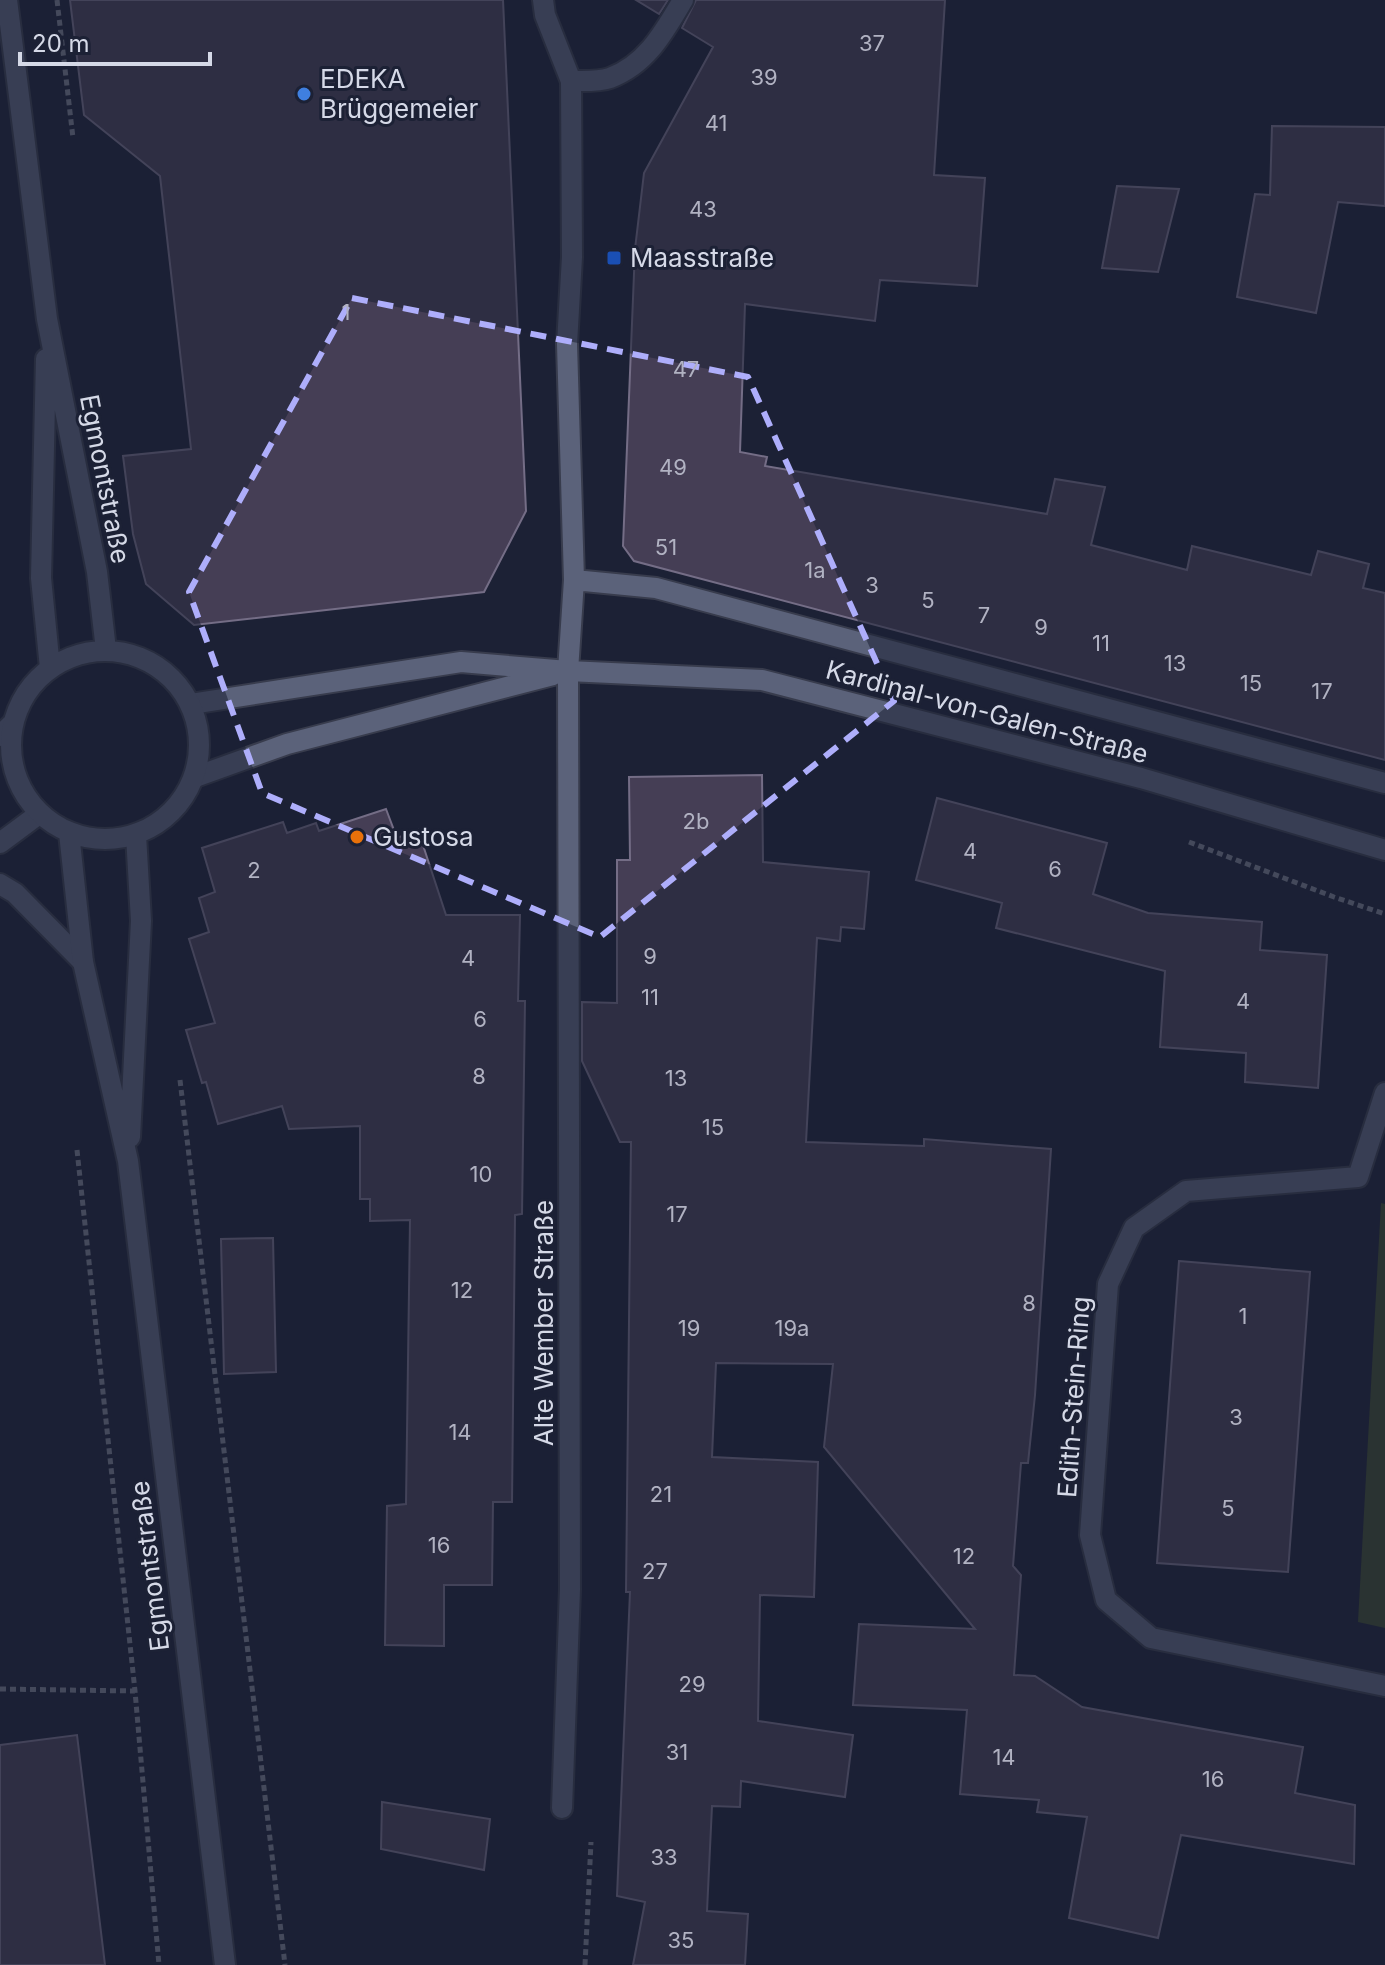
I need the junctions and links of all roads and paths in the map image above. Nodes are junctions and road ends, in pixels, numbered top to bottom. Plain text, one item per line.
1 (7, 0) edge
2 (543, 0) edge
3 (683, 0) edge
4 (571, 81) junction
5 (47, 319) junction
6 (574, 580) junction
7 (106, 650) junction
8 (50, 668) junction
9 (568, 671) junction
10 (191, 704) junction
11 (6, 731) edge
12 (195, 777) junction
13 (1385, 783) edge
14 (39, 814) junction
15 (69, 833) junction
16 (136, 835) junction
17 (1175, 836) dead end
18 (0, 843) edge
19 (1385, 850) edge
20 (0, 884) edge
21 (1385, 914) edge
22 (83, 962) junction
23 (180, 1077) dead end
24 (1385, 1093) edge
25 (75, 1137) dead end
26 (128, 1161) junction
27 (1385, 1686) edge
28 (0, 1689) edge
29 (135, 1691) junction
30 (562, 1808) joint
31 (159, 1965) edge
32 (225, 1965) edge
33 (285, 1965) edge
34 (585, 1965) edge

1 - 5 street, Egmontstraße
2 - 4 street
3 - 4 street
4 - 6 street
5 - 7 street, Egmontstraße
5 - 8 street, Egmontstraße
6 - 9 street
6 - 13 street, Kardinal-von-Galen-Straße
7 - 8 street
7 - 10 street
8 - 11 street
9 - 10 street, Kardinal-von-Galen-Straße
9 - 12 street, Kardinal-von-Galen-Straße
9 - 19 street, Kardinal-von-Galen-Straße
9 - 30 street, Alte Wember Straße
10 - 12 street
11 - 14 street
12 - 16 street
14 - 15 street
14 - 18 street
15 - 16 street
15 - 22 street, Egmontstraße
16 - 26 street, Egmontstraße
17 - 21 path
20 - 22 street
22 - 26 street, Egmontstraße
23 - 33 path
24 - 27 street, Edith-Stein-Ring
25 - 29 path
26 - 32 street, Egmontstraße
28 - 29 path
29 - 31 path
30 - 34 path

